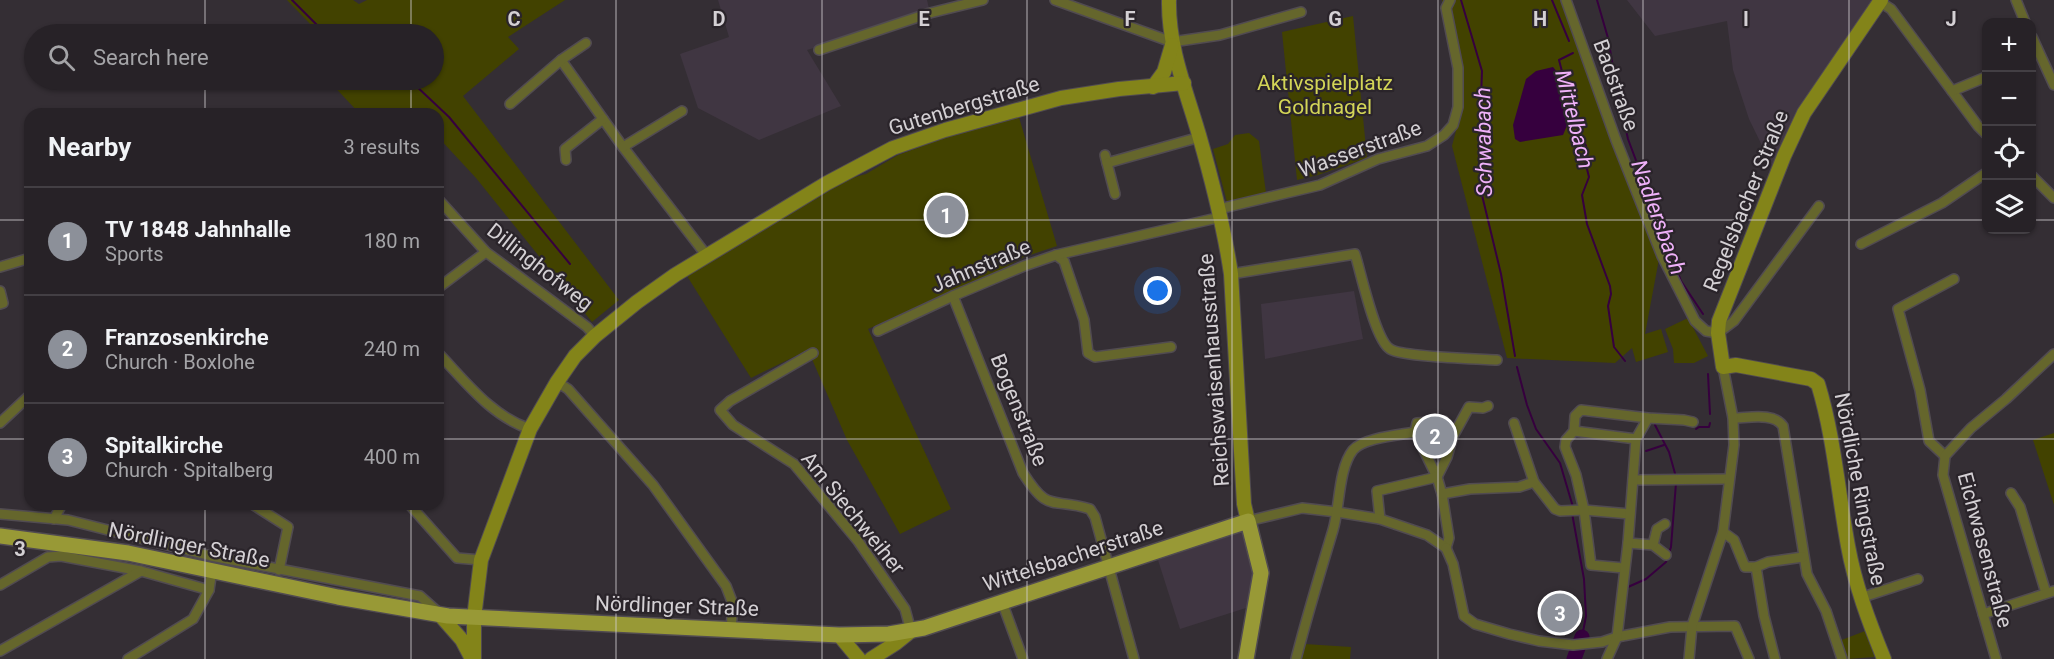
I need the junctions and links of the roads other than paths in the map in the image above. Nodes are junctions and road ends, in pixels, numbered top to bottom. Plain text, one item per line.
1 (982, 0) edge
2 (1054, 0) edge
3 (1169, 0) edge
4 (1449, 0) edge
5 (1566, 0) edge
6 (2016, 0) edge
7 (1880, 1) edge
8 (1301, 12) dead end
9 (2023, 18) edge
10 (586, 43) dead end
11 (1172, 44) junction
12 (819, 50) dead end
13 (2036, 58) edge
14 (561, 60) junction
15 (1982, 79) edge
16 (1184, 83) junction
17 (2054, 85) edge
18 (1153, 87) junction
19 (1952, 91) junction
20 (510, 104) dead end
21 (682, 111) dead end
22 (603, 119) junction
23 (1982, 130) edge
24 (1200, 137) junction
25 (623, 147) junction
26 (566, 160) dead end
27 (1982, 176) edge
28 (2035, 180) edge
29 (1115, 194) dead end
30 (2054, 198) edge
31 (444, 206) edge
32 (1819, 206) dead end
33 (1220, 213) junction
34 (1861, 244) dead end
35 (486, 252) junction
36 (1056, 255) junction
37 (707, 256) junction
38 (24, 260) edge
39 (0, 267) edge
40 (1231, 274) junction
41 (1954, 279) dead end
42 (444, 284) edge
43 (0, 291) edge
44 (953, 296) junction
45 (0, 304) edge
46 (878, 331) dead end
47 (1718, 333) junction
48 (595, 336) junction
49 (1171, 347) dead end
50 (813, 352) dead end
51 (2053, 357) edge
52 (444, 360) edge
53 (1497, 360) dead end
54 (1723, 367) junction
55 (557, 382) junction
56 (24, 401) edge
57 (1488, 406) dead end
58 (1648, 418) junction
59 (1732, 418) junction
60 (1444, 421) dead end
61 (0, 423) edge
62 (1515, 423) dead end
63 (1693, 423) dead end
64 (530, 429) junction
65 (1574, 431) junction
66 (1414, 432) junction
67 (1636, 439) junction
68 (1945, 456) junction
69 (1437, 477) junction
70 (1729, 479) junction
71 (1633, 480) junction
72 (1534, 482) junction
73 (2011, 493) dead end
74 (1442, 494) junction
75 (59, 510) edge
76 (261, 510) edge
77 (415, 510) edge
78 (1582, 510) junction
79 (1337, 512) junction
80 (0, 514) edge
81 (1630, 514) junction
82 (54, 519) junction
83 (1380, 519) junction
84 (1248, 521) junction
85 (1665, 524) dead end
86 (1723, 532) junction
87 (0, 536) edge
88 (490, 538) junction
89 (1628, 543) junction
90 (1653, 545) junction
91 (1446, 548) junction
92 (1666, 555) dead end
93 (1803, 557) junction
94 (482, 560) junction
95 (1756, 567) junction
96 (1109, 568) junction
97 (1624, 568) junction
98 (212, 570) junction
99 (279, 570) junction
100 (141, 571) junction
101 (1918, 579) dead end
102 (0, 585) edge
103 (210, 590) junction
104 (2050, 592) edge
105 (1860, 598) junction
106 (1002, 602) junction
107 (1983, 614) junction
108 (440, 615) junction
109 (479, 618) junction
110 (1692, 626) junction
111 (731, 629) junction
112 (911, 631) junction
113 (839, 635) junction
114 (1617, 637) junction
115 (0, 651) edge
116 (128, 659) edge
117 (473, 659) edge
118 (483, 659) edge
119 (860, 659) edge
120 (871, 659) edge
121 (1023, 659) edge
122 (1134, 659) edge
123 (1246, 659) edge
124 (1296, 659) edge
125 (1607, 659) edge
126 (1689, 659) edge
127 (1749, 659) edge
128 (1775, 659) edge
129 (1842, 659) edge
130 (1884, 659) edge
131 (1996, 659) edge

1 - 12 street
2 - 11 street
3 - 11 main road
4 - 33 street, Wasserstraße
5 - 47 street, Badstraße
6 - 9 street
7 - 19 street
7 - 47 main road, Regelsbacher Straße
8 - 11 street
10 - 14 street
11 - 16 main road, Reichswaisenhausstraße
11 - 18 main road
13 - 17 street
14 - 20 street
14 - 22 street
15 - 19 street
16 - 18 main road, Gutenbergstraße
16 - 24 main road, Reichswaisenhausstraße
18 - 37 main road, Gutenbergstraße
19 - 23 street
21 - 25 street
22 - 25 street
22 - 26 street
24 - 29 street
24 - 33 main road, Reichswaisenhausstraße
25 - 37 street
27 - 34 street
28 - 30 street
31 - 35 street, Dillinghofweg
32 - 47 street
33 - 36 street, Reichswaisenhausstraße
33 - 40 main road, Reichswaisenhausstraße
35 - 42 street
35 - 48 street, Dillinghofweg
36 - 44 street, Jahnstraße
36 - 49 street, Jahnstraße
37 - 48 main road, Gutenbergstraße
38 - 39 street
40 - 53 street
40 - 84 main road, Reichswaisenhausstraße
41 - 68 street
43 - 45 street
44 - 46 street, Jahnstraße
44 - 96 street, Bogenstraße
47 - 54 main road, Regelsbacher Straße
48 - 55 main road, Gutenbergstraße
50 - 112 street, Am Siechweiher
51 - 68 street, Eichwasenstraße
52 - 64 street
54 - 59 street
54 - 105 main road, Nördliche Ringstraße
55 - 64 main road, Gutenbergstraße
55 - 111 street
56 - 61 street
57 - 69 street
58 - 63 street
58 - 65 street
58 - 67 street
59 - 70 street
59 - 93 street
60 - 66 street
62 - 72 street
64 - 88 main road, Gutenbergstraße
65 - 67 street
65 - 78 street
66 - 69 street
66 - 79 street
67 - 71 street
68 - 107 street, Eichwasenstraße
69 - 74 street
69 - 83 street
70 - 71 street
70 - 86 street
71 - 81 street
72 - 74 street
72 - 78 street
73 - 104 street
74 - 91 street
75 - 82 street
76 - 99 street
77 - 94 street
78 - 81 street
78 - 97 street
79 - 83 street
79 - 84 street
79 - 124 street
80 - 82 street, Nördlinger Straße
81 - 89 street
82 - 99 street, Nördlinger Straße
83 - 91 street
84 - 96 main road, Wittelsbacherstraße
84 - 123 main road
85 - 90 street
86 - 95 street
86 - 110 street
87 - 98 main road, Nördlinger Straße
88 - 94 main road
88 - 109 main road
89 - 90 street
89 - 97 street
90 - 92 street
91 - 114 street
93 - 95 street
93 - 129 street
94 - 109 main road
95 - 128 street
96 - 106 main road, Wittelsbacherstraße
96 - 122 street
97 - 114 street
98 - 103 street
98 - 108 main road, Nördlinger Straße
99 - 108 street, Nördlinger Straße
100 - 102 street
100 - 103 street
100 - 115 street
101 - 105 street
103 - 116 street
104 - 107 street
105 - 130 main road, Nördliche Ringstraße
106 - 112 main road, Wittelsbacherstraße
106 - 121 street
107 - 131 street, Eichwasenstraße
108 - 109 main road, Nördlinger Straße
108 - 117 main road
109 - 111 main road, Nördlinger Straße
109 - 117 main road
109 - 118 main road
110 - 114 street
110 - 126 street
110 - 127 street
111 - 113 main road, Nördlinger Straße
112 - 113 main road, Nördlinger Straße
112 - 120 main road
113 - 119 main road
114 - 125 street

